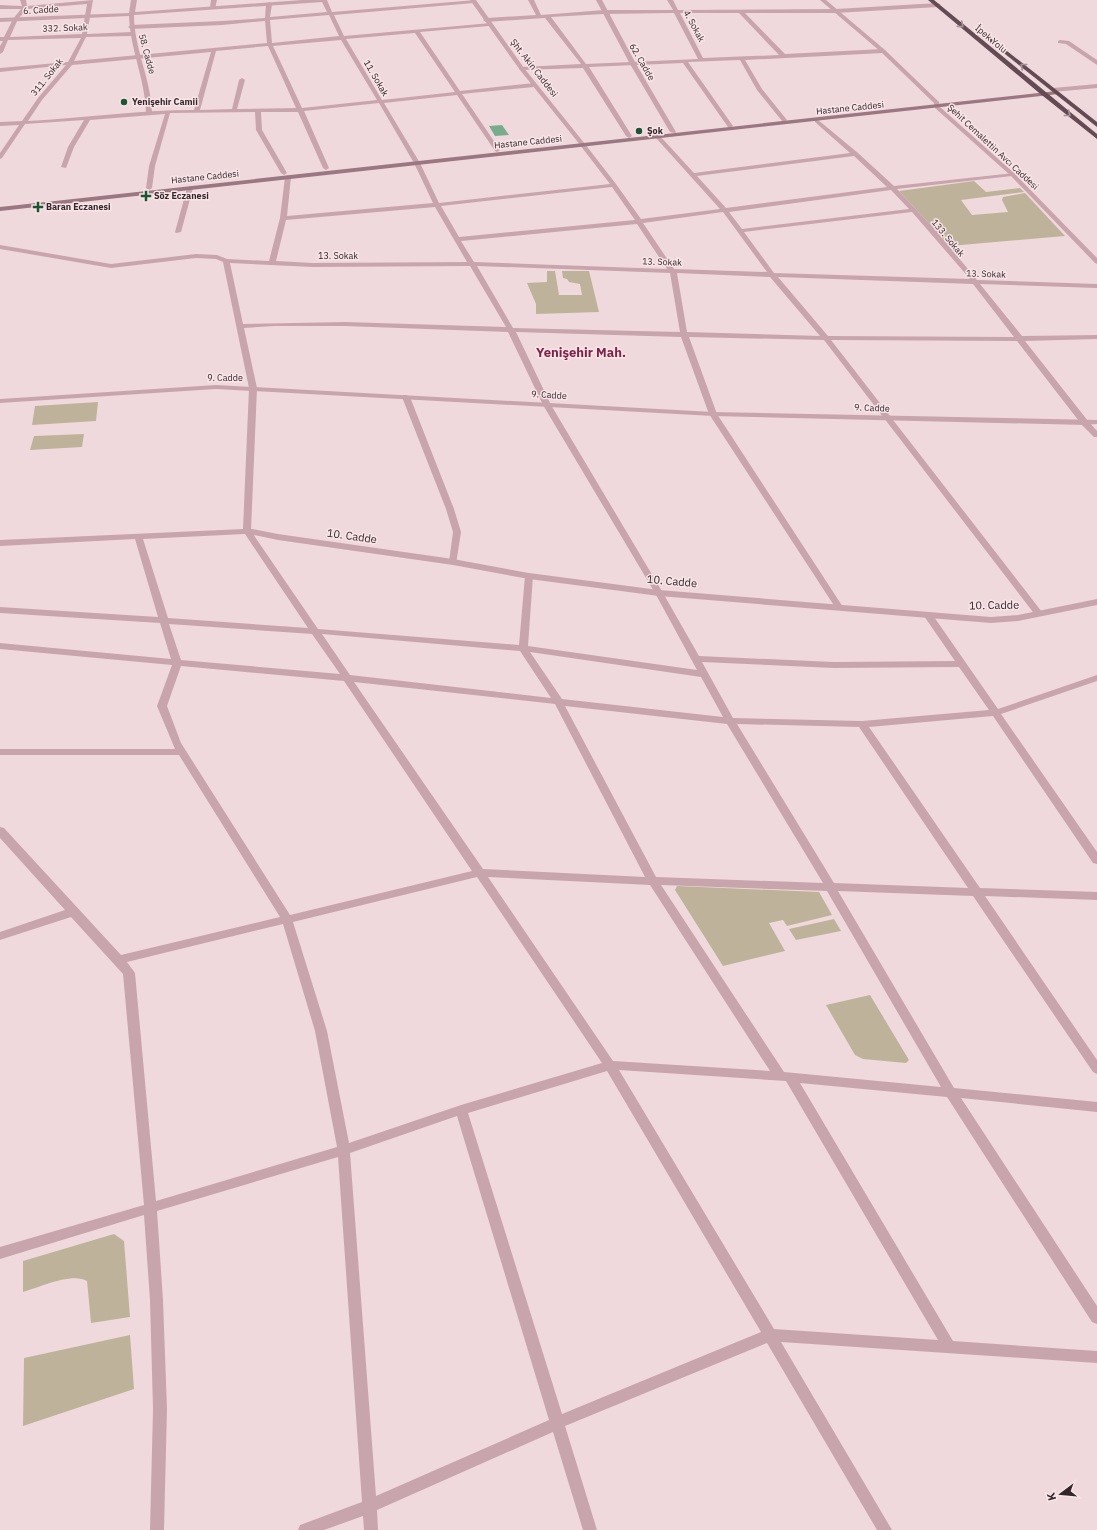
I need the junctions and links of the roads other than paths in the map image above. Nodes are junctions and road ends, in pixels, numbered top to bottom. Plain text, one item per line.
1 (23, 0) edge
2 (134, 0) edge
3 (214, 0) edge
4 (314, 0) edge
5 (323, 0) edge
6 (474, 0) edge
7 (531, 0) edge
8 (599, 0) edge
9 (670, 0) edge
10 (823, 0) edge
11 (931, 0) edge
12 (90, 1) edge
13 (939, 2) edge
14 (269, 4) junction
15 (0, 7) edge
16 (25, 8) junction
17 (213, 8) junction
18 (676, 11) junction
19 (740, 11) junction
20 (836, 11) junction
21 (604, 12) junction
22 (131, 14) junction
23 (331, 14) junction
24 (89, 16) junction
25 (539, 16) junction
26 (547, 16) junction
27 (16, 19) junction
28 (267, 19) junction
29 (0, 20) edge
30 (488, 22) junction
31 (131, 27) junction
32 (417, 32) junction
33 (131, 34) junction
34 (84, 36) junction
35 (0, 39) edge
36 (7, 39) junction
37 (343, 39) junction
38 (1060, 42) dead end
39 (270, 46) junction
40 (214, 50) junction
41 (883, 51) junction
42 (0, 52) edge
43 (785, 57) junction
44 (137, 58) junction
45 (742, 59) junction
46 (702, 61) junction
47 (685, 62) junction
48 (1097, 63) edge
49 (70, 64) junction
50 (633, 64) junction
51 (585, 66) junction
52 (522, 69) junction
53 (0, 70) edge
54 (242, 80) dead end
55 (534, 84) junction
56 (1097, 86) edge
57 (457, 92) junction
58 (1055, 92) junction
59 (1042, 93) junction
60 (379, 101) junction
61 (937, 105) junction
62 (300, 110) junction
63 (234, 111) junction
64 (149, 112) junction
65 (168, 112) junction
66 (196, 112) junction
67 (258, 112) junction
68 (88, 118) junction
69 (784, 120) junction
70 (818, 121) junction
71 (25, 123) junction
72 (0, 124) edge
73 (1097, 125) edge
74 (730, 126) junction
75 (673, 132) junction
76 (630, 136) junction
77 (658, 137) junction
78 (1097, 137) edge
79 (582, 144) junction
80 (497, 150) junction
81 (856, 154) junction
82 (0, 157) edge
83 (416, 161) junction
84 (64, 168) dead end
85 (326, 168) junction
86 (1012, 174) junction
87 (286, 175) junction
88 (692, 175) junction
89 (614, 185) junction
90 (149, 188) junction
91 (190, 188) junction
92 (892, 188) junction
93 (0, 204) edge
94 (437, 205) junction
95 (0, 209) edge
96 (913, 210) junction
97 (725, 211) junction
98 (283, 218) junction
99 (639, 222) junction
100 (740, 230) junction
101 (178, 232) dead end
102 (458, 238) junction
103 (0, 247) edge
104 (226, 260) junction
105 (1097, 262) edge
106 (272, 263) junction
107 (473, 264) junction
108 (673, 272) junction
109 (772, 274) junction
110 (975, 282) junction
111 (1097, 286) edge
112 (240, 326) junction
113 (511, 330) junction
114 (684, 334) junction
115 (826, 338) junction
116 (1097, 338) edge
117 (1018, 340) junction
118 (253, 388) junction
119 (406, 397) junction
120 (0, 401) edge
121 (547, 405) junction
122 (713, 414) junction
123 (888, 419) junction
124 (1097, 422) edge
125 (1085, 423) junction
126 (1097, 435) edge
127 (247, 531) junction
128 (138, 536) junction
129 (0, 543) edge
130 (453, 562) junction
131 (530, 576) junction
132 (659, 593) junction
133 (1097, 602) edge
134 (839, 607) junction
135 (0, 610) edge
136 (1039, 614) junction
137 (929, 616) junction
138 (164, 621) junction
139 (315, 631) junction
140 (0, 646) edge
141 (523, 648) junction
142 (696, 659) junction
143 (177, 663) junction
144 (961, 664) junction
145 (704, 674) junction
146 (346, 678) junction
147 (1097, 678) edge
148 (558, 701) junction
149 (995, 713) junction
150 (730, 721) junction
151 (862, 724) junction
152 (0, 752) edge
153 (181, 752) junction
154 (0, 831) edge
155 (1097, 860) edge
156 (479, 872) junction
157 (654, 881) junction
158 (830, 886) junction
159 (976, 893) junction
160 (1097, 896) edge
161 (73, 912) junction
162 (287, 919) junction
163 (0, 936) edge
164 (119, 960) junction
165 (610, 1065) junction
166 (1097, 1069) edge
167 (785, 1076) junction
168 (950, 1092) junction
169 (1097, 1107) edge
170 (461, 1110) junction
171 (344, 1150) junction
172 (151, 1209) junction
173 (0, 1253) edge
174 (1097, 1318) edge
175 (770, 1335) junction
176 (949, 1347) junction
177 (1097, 1357) edge
178 (558, 1423) junction
179 (370, 1506) junction
180 (156, 1530) edge
181 (305, 1530) edge
182 (371, 1530) edge
183 (590, 1530) edge
184 (885, 1530) edge

1 - 16 street
2 - 22 street, 58. Cadde
3 - 17 street
4 - 5 street, 6. Cadde
4 - 14 street, 6. Cadde
5 - 23 street, 11. Sokak
6 - 23 street
6 - 30 street, Şht. Akin Caddesi
7 - 25 street
8 - 21 street, 62. Cadde
9 - 18 street, 4. Sokak
10 - 20 street, Şehit Cemalettin Avcı Caddesi
11 - 13 highway, İpek Yolu
12 - 16 street
12 - 24 street, 311. Sokak
13 - 20 street
58 -> 13 highway
13 -> 59 highway, İpek Yolu
14 - 17 street, 6. Cadde
14 - 28 street
15 - 16 street
16 - 27 street
17 - 22 street, 6. Cadde
18 - 19 street
18 - 21 street
18 - 46 street, 4. Sokak
19 - 20 street
19 - 43 street
20 - 41 street, Şehit Cemalettin Avcı Caddesi
21 - 26 street
21 - 50 street, 62. Cadde
22 - 24 street, 6. Cadde
22 - 31 street, 58. Cadde
23 - 28 street
23 - 37 street, 11. Sokak
24 - 27 street, 6. Cadde
24 - 34 street, 311. Sokak
25 - 26 street
25 - 30 street
26 - 51 street
27 - 29 street, 6. Cadde
27 - 36 street
28 - 31 street
28 - 39 street
30 - 32 street
30 - 52 street, Şht. Akin Caddesi
31 - 33 street, 58. Cadde
32 - 37 street
32 - 57 street
33 - 34 street, 332. Sokak
33 - 44 street, 58. Cadde
34 - 36 street, 332. Sokak
34 - 49 street, 311. Sokak
35 - 36 street, 332. Sokak
36 - 42 street
37 - 39 street
37 - 60 street, 11. Sokak
38 - 48 street
39 - 40 street
39 - 62 street
40 - 44 street
40 - 66 street
41 - 43 street
41 - 61 street, Şehit Cemalettin Avcı Caddesi
43 - 45 street
44 - 49 street
44 - 64 street, 58. Cadde
45 - 46 street
45 - 69 street
46 - 47 street
47 - 50 street
47 - 74 street
49 - 53 street
49 - 71 street, 311. Sokak
50 - 51 street
50 - 75 street, 62. Cadde
51 - 52 street
51 - 76 street
52 - 55 street, Şht. Akin Caddesi
54 - 63 street
55 - 57 street
55 - 79 street, Şht. Akin Caddesi
56 - 58 street
57 - 60 street
57 - 80 street
58 - 59 main road, Hastane Caddesi
58 - 73 highway
59 - 61 main road, Hastane Caddesi
59 -> 78 highway, İpek Yolu
60 - 62 street
60 - 83 street, 11. Sokak
61 - 69 main road, Hastane Caddesi
61 - 70 main road, Hastane Caddesi
61 - 86 street, Şehit Cemalettin Avcı Caddesi
62 - 67 street
62 - 85 street
63 - 66 street
63 - 67 street
64 - 65 street
64 - 68 street
65 - 66 street
65 - 90 street
67 - 87 street
68 - 71 street
68 - 84 street
69 - 74 main road, Hastane Caddesi
70 - 77 main road, Hastane Caddesi
70 - 81 street, 133. Sokak
71 - 72 street
71 - 82 street, 311. Sokak
74 - 75 main road, Hastane Caddesi
75 - 76 main road, Hastane Caddesi
76 - 79 main road, Hastane Caddesi
77 - 79 main road, Hastane Caddesi
77 - 88 street
79 - 80 main road, Hastane Caddesi
79 - 83 main road, Hastane Caddesi
79 - 89 street, Şht. Akin Caddesi
80 - 83 main road, Hastane Caddesi
81 - 88 street
81 - 92 street, 133. Sokak
83 - 85 main road, Hastane Caddesi
83 - 87 main road, Hastane Caddesi
83 - 94 street, 11. Sokak
85 - 87 main road, Hastane Caddesi
86 - 92 street
86 - 105 street, Şehit Cemalettin Avcı Caddesi
87 - 90 main road, Hastane Caddesi
87 - 91 main road, Hastane Caddesi
87 - 98 street
88 - 97 street
89 - 94 street
89 - 99 street, Şht. Akin Caddesi
90 - 93 main road, Hastane Caddesi
91 - 95 main road, Hastane Caddesi
91 - 101 street
92 - 96 street, 133. Sokak
92 - 97 street
94 - 98 street
94 - 102 street, 11. Sokak
96 - 100 street
96 - 110 street, 133. Sokak
97 - 99 street
97 - 100 street
98 - 106 street
99 - 102 street
99 - 108 street, Şht. Akin Caddesi
100 - 109 street
102 - 107 street, 11. Sokak
103 - 104 street, 13. Sokak
104 - 106 street, 13. Sokak
104 - 112 street
106 - 107 street, 13. Sokak
107 - 108 street, 13. Sokak
107 - 113 street, 11. Sokak
108 - 109 street, 13. Sokak
108 - 114 street
109 - 110 street, 13. Sokak
109 - 115 street
110 - 111 street, 13. Sokak
110 - 117 street, 133. Sokak
112 - 113 street
112 - 118 street
113 - 114 street
113 - 121 street, 11. Sokak
114 - 115 street
114 - 122 street
115 - 117 street
115 - 123 street
116 - 117 street
117 - 125 street, 133. Sokak
118 - 119 street, 9. Cadde
118 - 120 street, 9. Cadde
118 - 127 street
119 - 121 street, 9. Cadde
119 - 130 street
121 - 122 street, 9. Cadde
121 - 132 street, 11. Sokak
122 - 123 street, 9. Cadde
122 - 134 street
123 - 125 street, 9. Cadde
123 - 136 street
124 - 125 street, 9. Cadde
125 - 126 street, 133. Sokak
127 - 128 street, 10. Cadde
127 - 130 street, 10. Cadde
127 - 139 street
128 - 129 street, 10. Cadde
128 - 138 street
130 - 131 street, 10. Cadde
131 - 132 street, 10. Cadde
131 - 141 street
132 - 134 street, 10. Cadde
132 - 142 street, 11. Sokak
133 - 136 street, 10. Cadde
134 - 137 street, 10. Cadde
135 - 138 street
136 - 137 street, 10. Cadde
137 - 144 street
138 - 139 street
138 - 143 street
139 - 141 street
139 - 146 street
140 - 143 street
141 - 145 street
141 - 148 street
142 - 144 street
142 - 145 street, 11. Sokak
143 - 146 street
143 - 153 street
144 - 149 street
145 - 150 street, 11. Sokak
146 - 148 street
146 - 156 street
147 - 149 street
148 - 150 street
148 - 157 street
149 - 151 street
149 - 155 street
150 - 151 street
150 - 158 street, 11. Sokak
151 - 159 street
152 - 153 street
153 - 162 street
154 - 161 street
156 - 157 street
156 - 162 street
156 - 165 street
157 - 158 street
157 - 167 street
158 - 159 street
158 - 168 street, 11. Sokak
159 - 160 street
159 - 166 street
161 - 163 street
161 - 164 street
162 - 164 street
162 - 171 street
164 - 172 street
165 - 167 street
165 - 170 street
165 - 175 street
167 - 168 street
167 - 176 street
168 - 169 street
168 - 174 street, 11. Sokak
170 - 171 street
170 - 178 street
171 - 172 street
171 - 179 street
172 - 173 street
172 - 180 street
175 - 176 street
175 - 178 street
175 - 184 street
176 - 177 street
178 - 179 street
178 - 183 street
179 - 181 street
179 - 182 street

